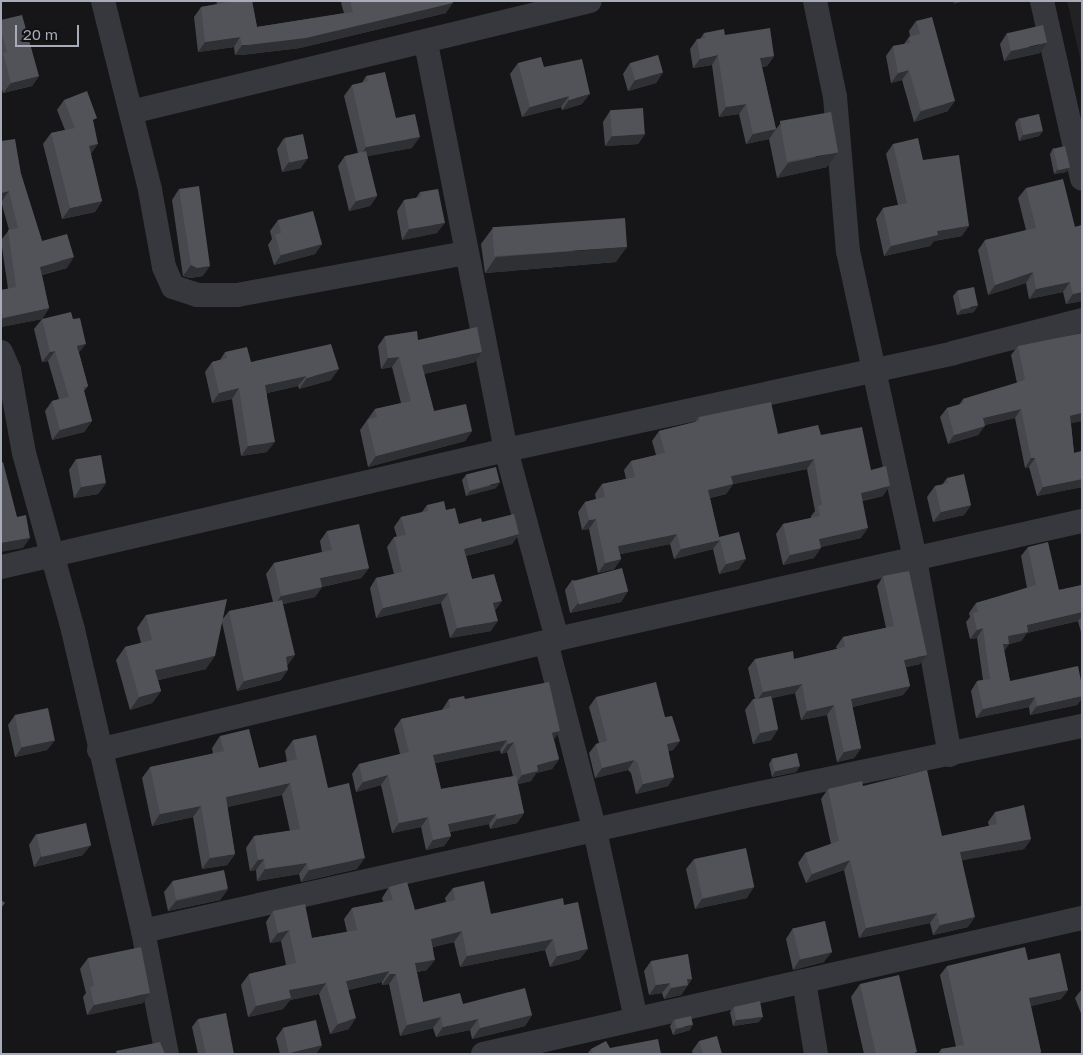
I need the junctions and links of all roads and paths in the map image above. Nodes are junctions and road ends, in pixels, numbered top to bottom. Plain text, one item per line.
1 (103, 1) edge
2 (590, 1) edge
3 (815, 1) edge
4 (1042, 1) edge
5 (426, 44) junction
6 (131, 112) junction
7 (1082, 179) edge
8 (465, 253) junction
9 (1082, 320) edge
10 (1, 352) edge
11 (873, 371) junction
12 (506, 450) junction
13 (1082, 521) edge
14 (53, 557) junction
15 (915, 559) junction
16 (1, 567) edge
17 (551, 641) junction
18 (1082, 726) edge
19 (99, 750) junction
20 (950, 754) junction
21 (595, 831) junction
22 (1082, 918) edge
23 (143, 931) junction
24 (804, 981) junction
25 (636, 1019) junction
26 (167, 1054) edge
27 (483, 1054) edge
28 (816, 1054) edge

1 - 6 street
2 - 5 street
3 - 11 street
4 - 7 street
5 - 6 street
5 - 8 street
6 - 8 street
8 - 12 street
9 - 11 street
10 - 14 street
11 - 12 street
11 - 15 street
12 - 14 street
12 - 17 street
13 - 15 street
14 - 16 street
14 - 19 street
15 - 17 street
15 - 20 street
17 - 19 street
17 - 21 street
18 - 20 street
19 - 23 street
20 - 21 street
21 - 23 street
21 - 25 street
22 - 24 street
23 - 26 street
24 - 25 street
24 - 28 street
25 - 27 street

